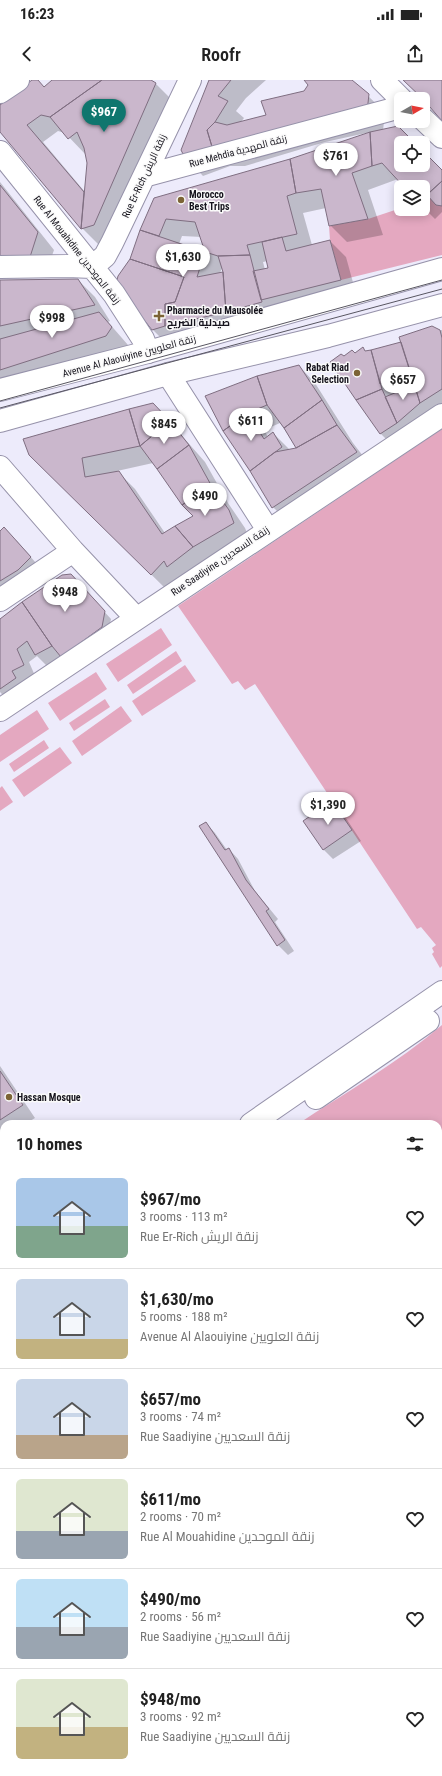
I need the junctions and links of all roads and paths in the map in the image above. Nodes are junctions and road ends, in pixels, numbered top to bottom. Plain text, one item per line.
1 (18, 80) edge
2 (190, 80) edge
3 (382, 80) edge
4 (0, 92) edge
5 (395, 92) edge
6 (394, 109) edge
7 (430, 126) edge
8 (442, 137) edge
9 (0, 152) edge
10 (144, 176) junction
11 (0, 267) edge
12 (92, 267) junction
13 (442, 269) edge
14 (442, 305) edge
15 (148, 352) junction
16 (168, 374) junction
17 (0, 390) edge
18 (442, 415) edge
19 (0, 421) edge
20 (0, 467) edge
21 (268, 530) junction
22 (74, 551) junction
23 (0, 600) edge
24 (136, 618) junction
25 (0, 710) edge
26 (442, 992) edge
27 (442, 1010) edge
28 (257, 1120) edge
29 (283, 1120) edge

1 - 4 main road
2 - 10 main road, Rue Er-Rich زنقة الريش
3 - 5 main road
6 - 10 main road, Rue Mehdia زنقة المهدية
7 - 8 main road
9 - 12 main road, Rue Al Mouahidine زنقة الموحدين
10 - 12 main road, Rue Er-Rich زنقة الريش
11 - 12 main road
12 - 15 main road, Rue Al Mouahidine زنقة الموحدين
13 - 15 main road, Avenue Al Alaouiyine زنقة العلويين
14 - 16 main road
15 - 17 main road, Avenue Al Alaouiyine زنقة العلويين
16 - 19 main road
16 - 21 main road
18 - 21 main road, Rue Saadiyine زنقة السعديين
20 - 22 main road
21 - 24 main road, Rue Saadiyine زنقة السعديين
22 - 23 main road
22 - 24 main road
24 - 25 main road, Rue Saadiyine زنقة السعديين
26 - 28 main road
27 - 29 main road

